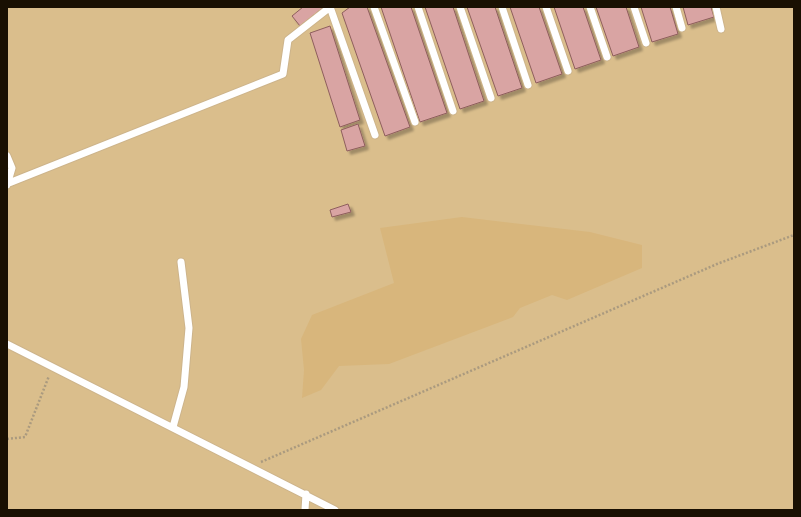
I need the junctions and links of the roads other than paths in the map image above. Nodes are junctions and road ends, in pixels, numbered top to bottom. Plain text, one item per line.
1 (330, 7) edge
2 (374, 7) edge
3 (418, 7) edge
4 (460, 7) edge
5 (502, 7) edge
6 (546, 7) edge
7 (590, 7) edge
8 (634, 7) edge
9 (676, 7) edge
10 (716, 7) edge
11 (682, 28) dead end
12 (721, 29) dead end
13 (646, 43) dead end
14 (606, 57) dead end
15 (568, 71) dead end
16 (528, 85) dead end
17 (491, 98) dead end
18 (453, 111) dead end
19 (415, 122) dead end
20 (375, 135) dead end
21 (7, 156) edge
22 (8, 184) edge
23 (181, 262) dead end
24 (7, 344) edge
25 (173, 427) junction
26 (306, 494) junction
27 (305, 510) edge
28 (335, 510) edge

1 - 20 lane
1 - 22 lane
2 - 19 lane
3 - 18 lane
4 - 17 lane
5 - 16 lane
6 - 15 lane
7 - 14 lane
8 - 13 lane
9 - 11 lane
10 - 12 lane
21 - 22 lane
23 - 25 lane
24 - 25 lane
25 - 26 lane
26 - 27 lane
26 - 28 lane

